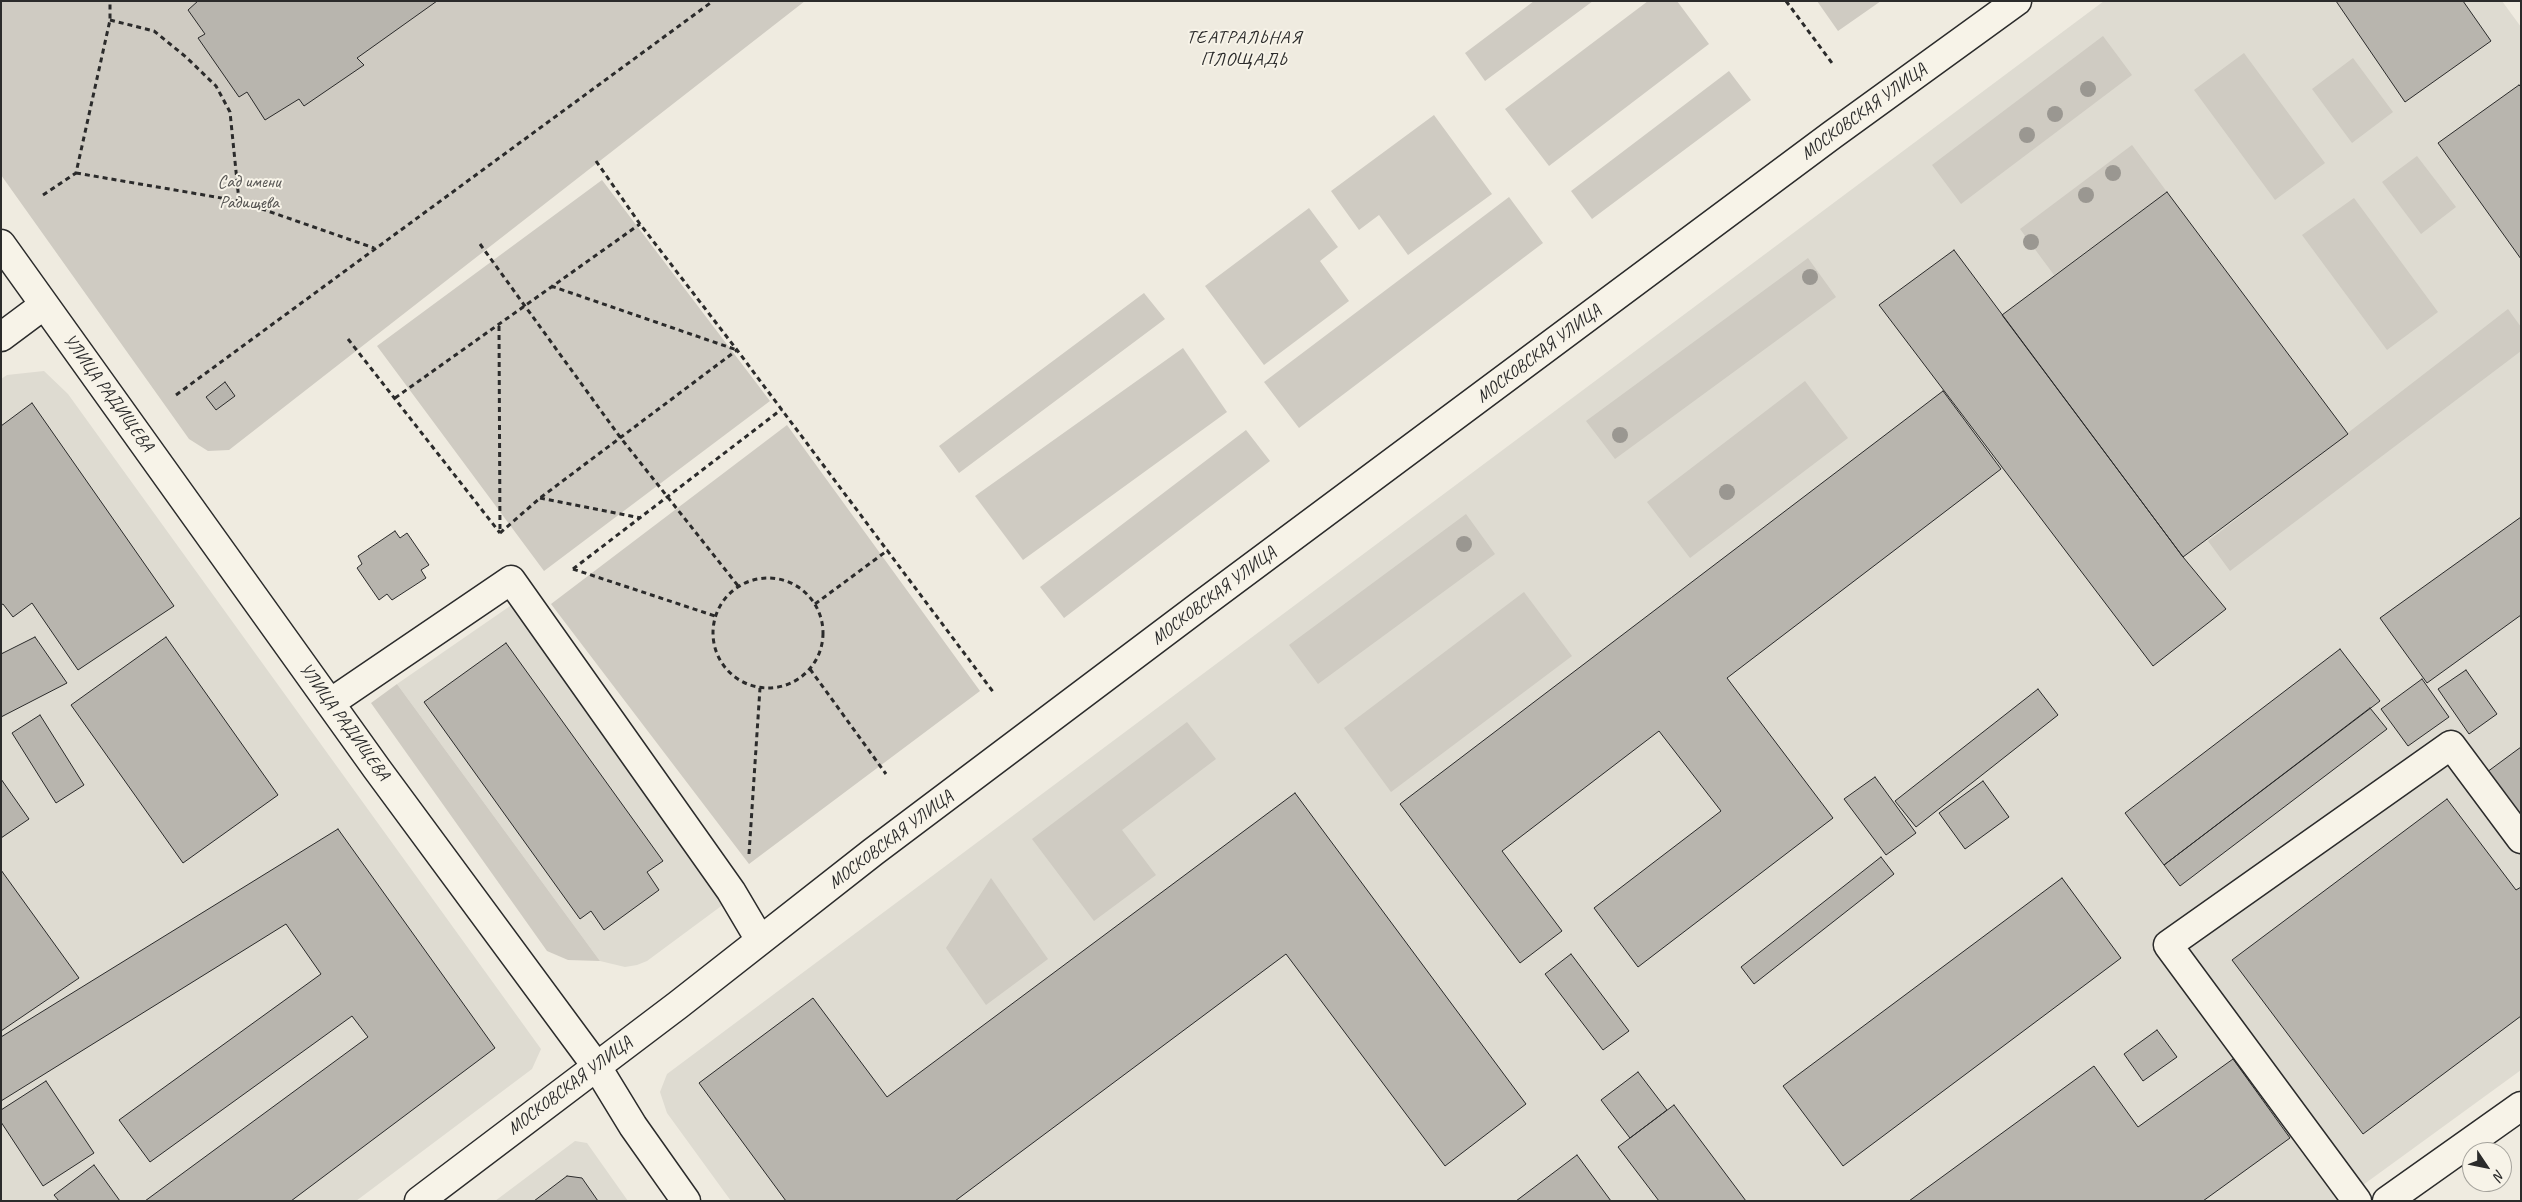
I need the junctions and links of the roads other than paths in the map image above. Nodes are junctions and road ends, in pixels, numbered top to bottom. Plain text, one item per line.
1 (2017, 1) edge
2 (1, 244) edge
3 (44, 306) junction
4 (1, 337) edge
5 (330, 703) junction
6 (2521, 839) edge
7 (760, 940) junction
8 (597, 1067) junction
9 (2521, 1106) edge
10 (419, 1201) edge
11 (686, 1201) edge
12 (2357, 1201) edge
13 (2387, 1201) edge

1 - 7 main road, МОСКОВСКАЯ УЛИЦА
2 - 3 main road, УЛИЦА РАДИЩЕВА
3 - 4 main road
3 - 5 main road, УЛИЦА РАДИЩЕВА
5 - 7 main road
5 - 8 main road, УЛИЦА РАДИЩЕВА
6 - 12 main road
7 - 8 main road, МОСКОВСКАЯ УЛИЦА
8 - 10 main road, МОСКОВСКАЯ УЛИЦА
8 - 11 main road, УЛИЦА РАДИЩЕВА
9 - 13 main road

